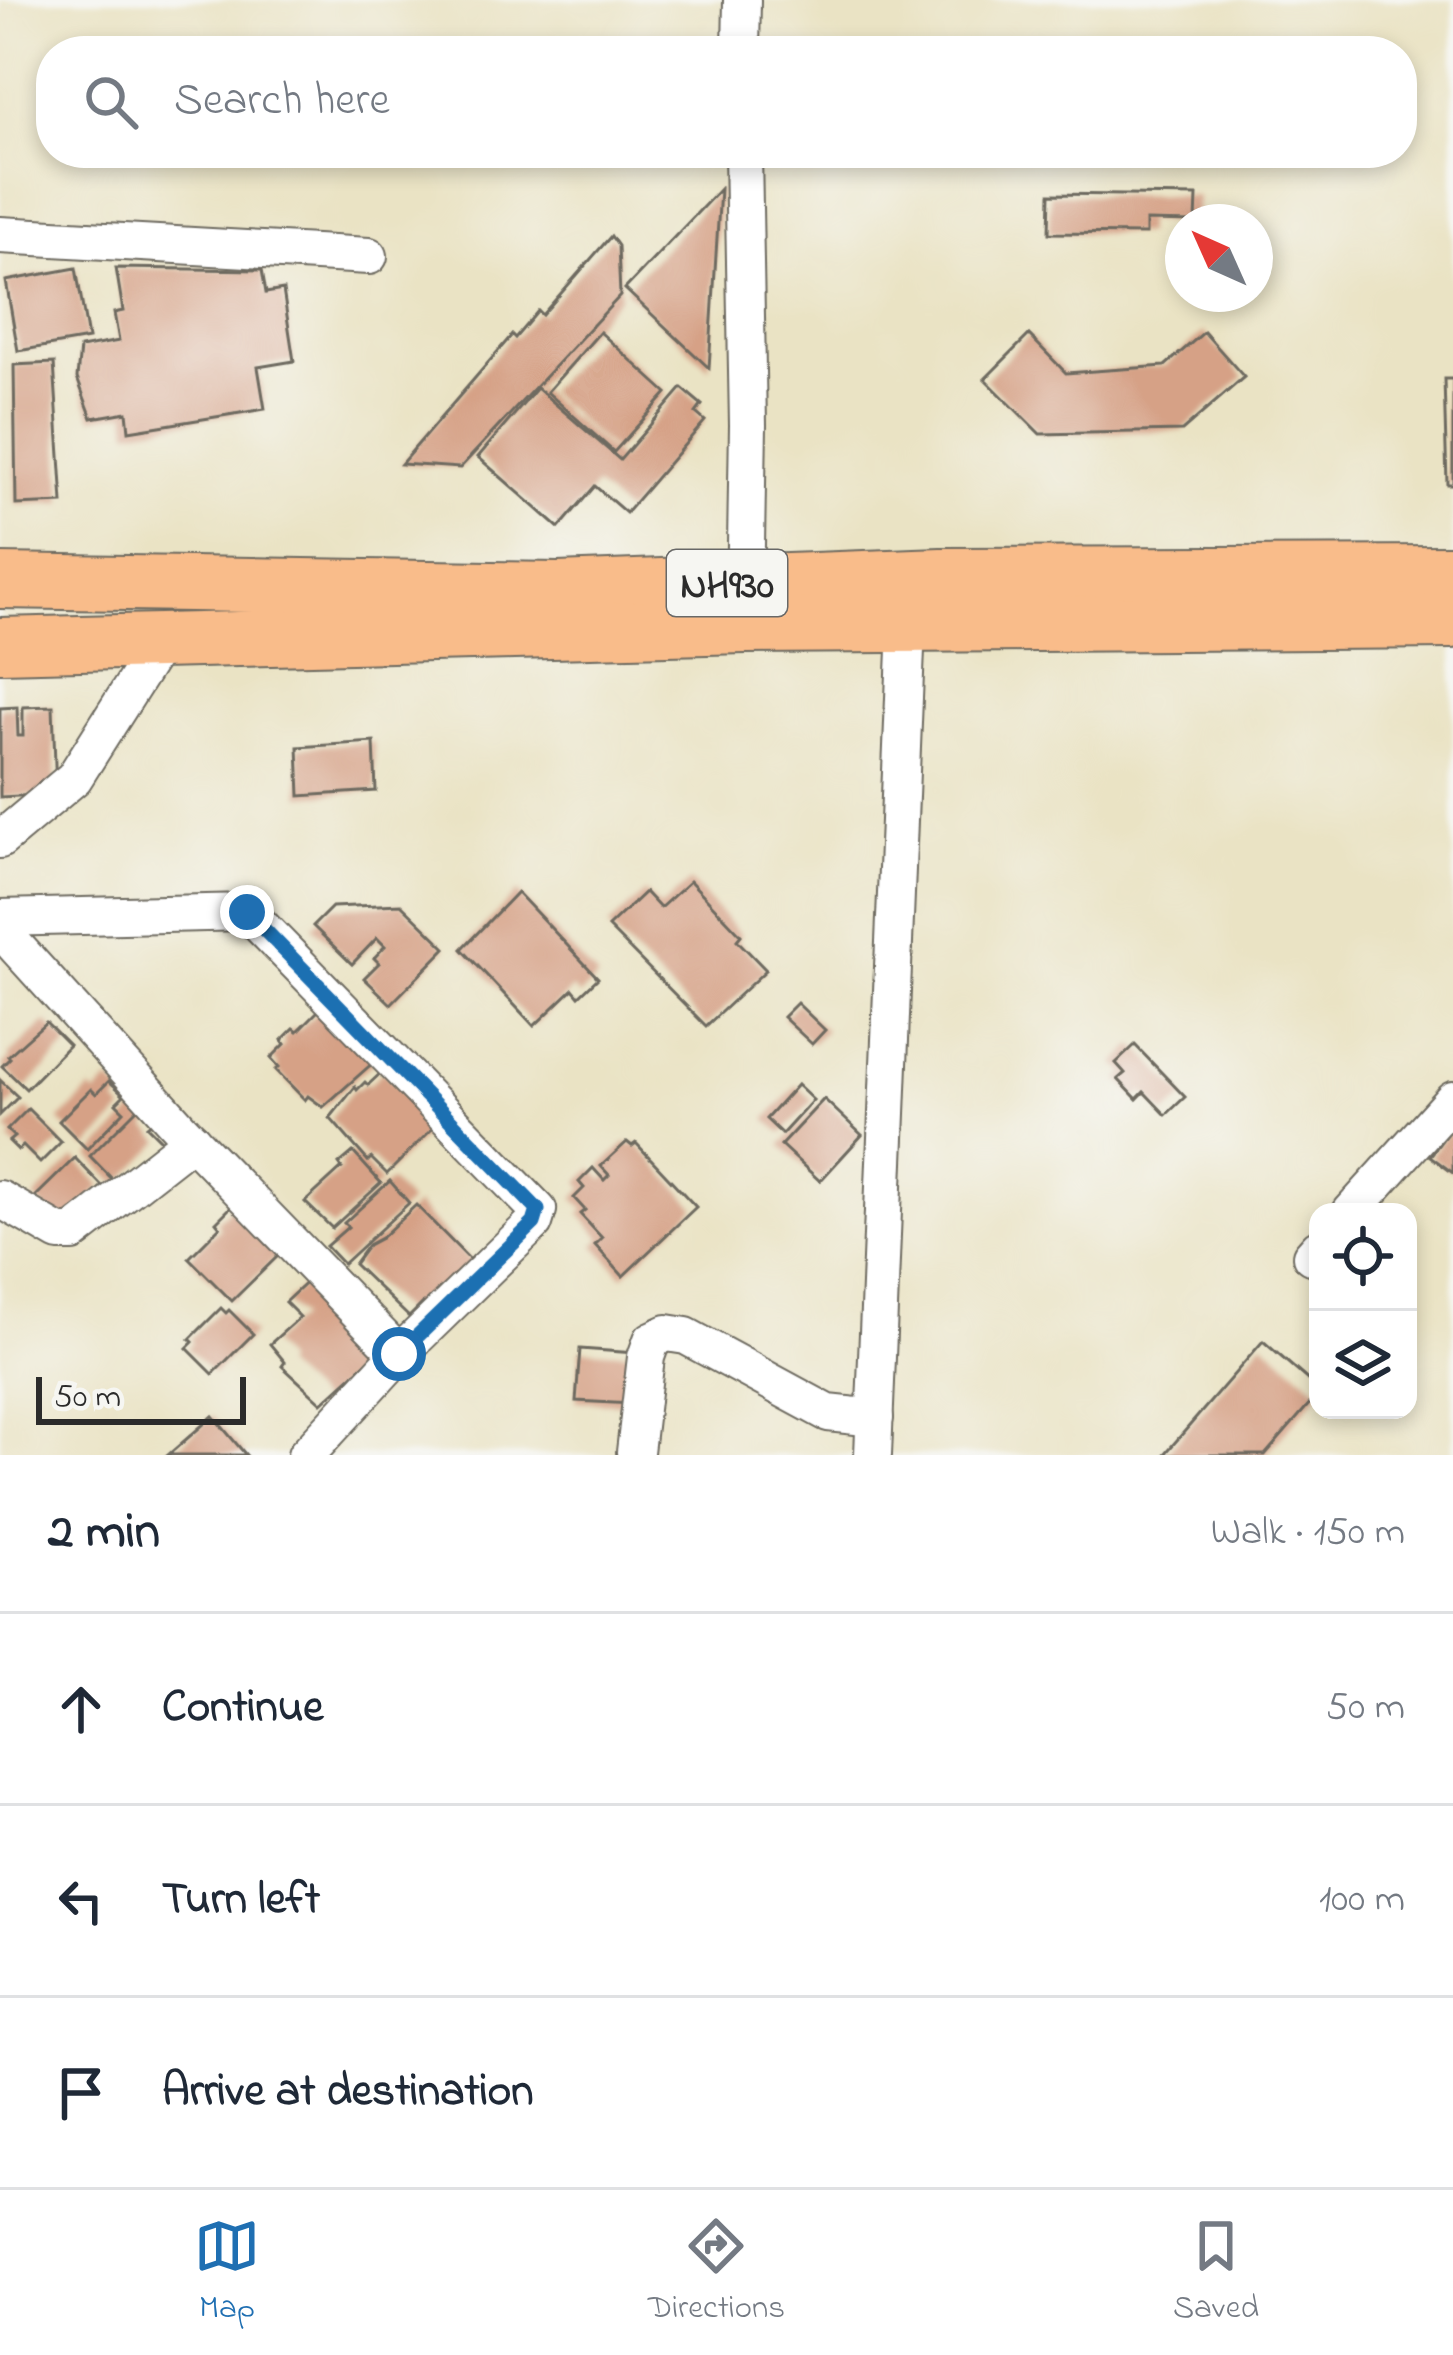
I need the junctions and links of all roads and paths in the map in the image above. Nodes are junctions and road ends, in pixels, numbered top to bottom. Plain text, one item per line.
1 (742, 0) edge
2 (741, 36) edge
3 (743, 168) edge
4 (0, 235) edge
5 (369, 256) dead end
6 (1453, 573) edge
7 (0, 581) edge
8 (745, 604) junction
9 (1453, 621) edge
10 (907, 625) junction
11 (160, 641) junction
12 (0, 645) edge
13 (0, 840) edge
14 (0, 918) edge
15 (0, 929) edge
16 (1453, 1099) edge
17 (192, 1141) junction
18 (0, 1199) edge
19 (1359, 1203) edge
20 (399, 1354) junction
21 (874, 1418) junction
22 (634, 1452) dead end
23 (306, 1455) edge
24 (873, 1455) edge

1 - 2 street
3 - 8 street
4 - 5 street
6 - 8 highway, NH930
7 - 8 highway, NH930
8 - 10 highway, NH930
8 - 11 highway, NH930
9 - 10 highway, NH930
10 - 21 street
11 - 12 highway, NH930
11 - 13 street
14 - 20 street
15 - 17 street
16 - 19 street
17 - 18 street
17 - 20 street
20 - 23 street
21 - 22 street
21 - 24 street

